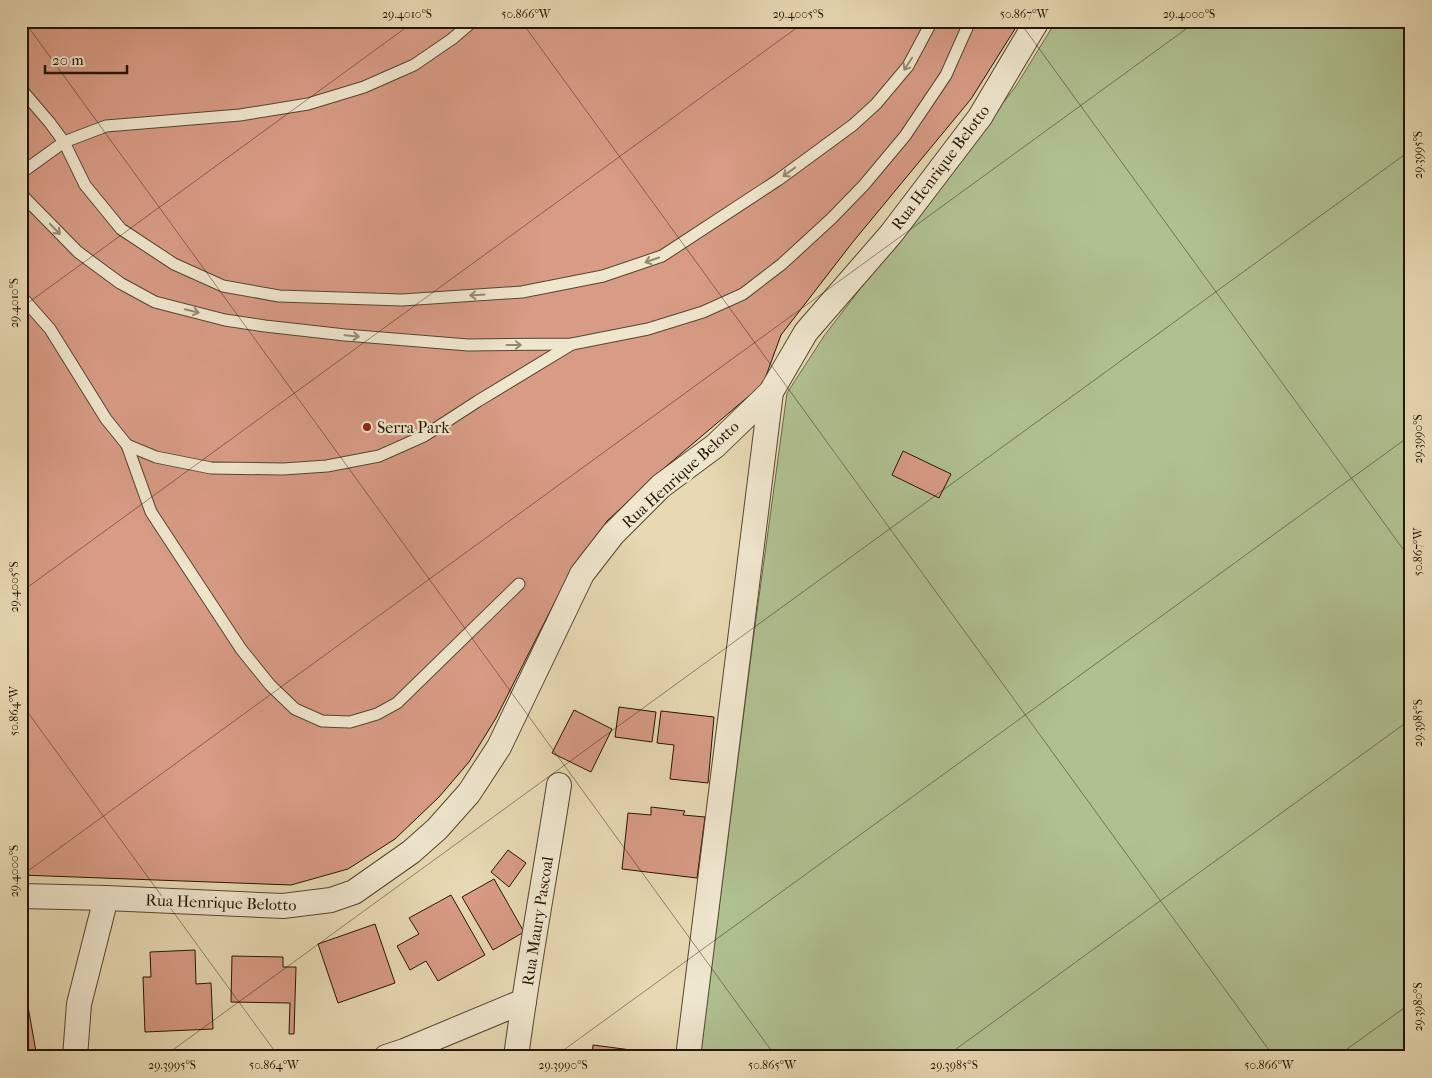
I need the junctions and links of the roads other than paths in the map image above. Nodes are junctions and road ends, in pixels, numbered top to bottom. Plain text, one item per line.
1 (473, 21) edge
2 (932, 21) edge
3 (970, 21) edge
4 (1037, 21) edge
5 (21, 90) edge
6 (64, 142) junction
7 (21, 173) edge
8 (21, 194) edge
9 (21, 296) edge
10 (572, 344) junction
11 (771, 392) junction
12 (127, 444) junction
13 (519, 584) dead end
14 (559, 785) dead end
15 (21, 896) edge
16 (106, 898) junction
17 (524, 1001) junction
18 (75, 1057) edge
19 (386, 1057) edge
20 (516, 1057) edge
21 (688, 1057) edge

1 - 6 lane
2 -> 6 lane
3 - 10 lane
4 - 11 street, Rua Henrique Belotto
5 - 6 lane
6 - 7 lane
8 -> 10 lane
9 - 12 lane
10 - 12 lane
11 - 16 street, Rua Henrique Belotto
11 - 21 street
12 - 13 lane
14 - 17 street, Rua Maury Pascoal
15 - 16 street, Rua Henrique Belotto
16 - 18 street
17 - 19 street
17 - 20 street, Rua Maury Pascoal

